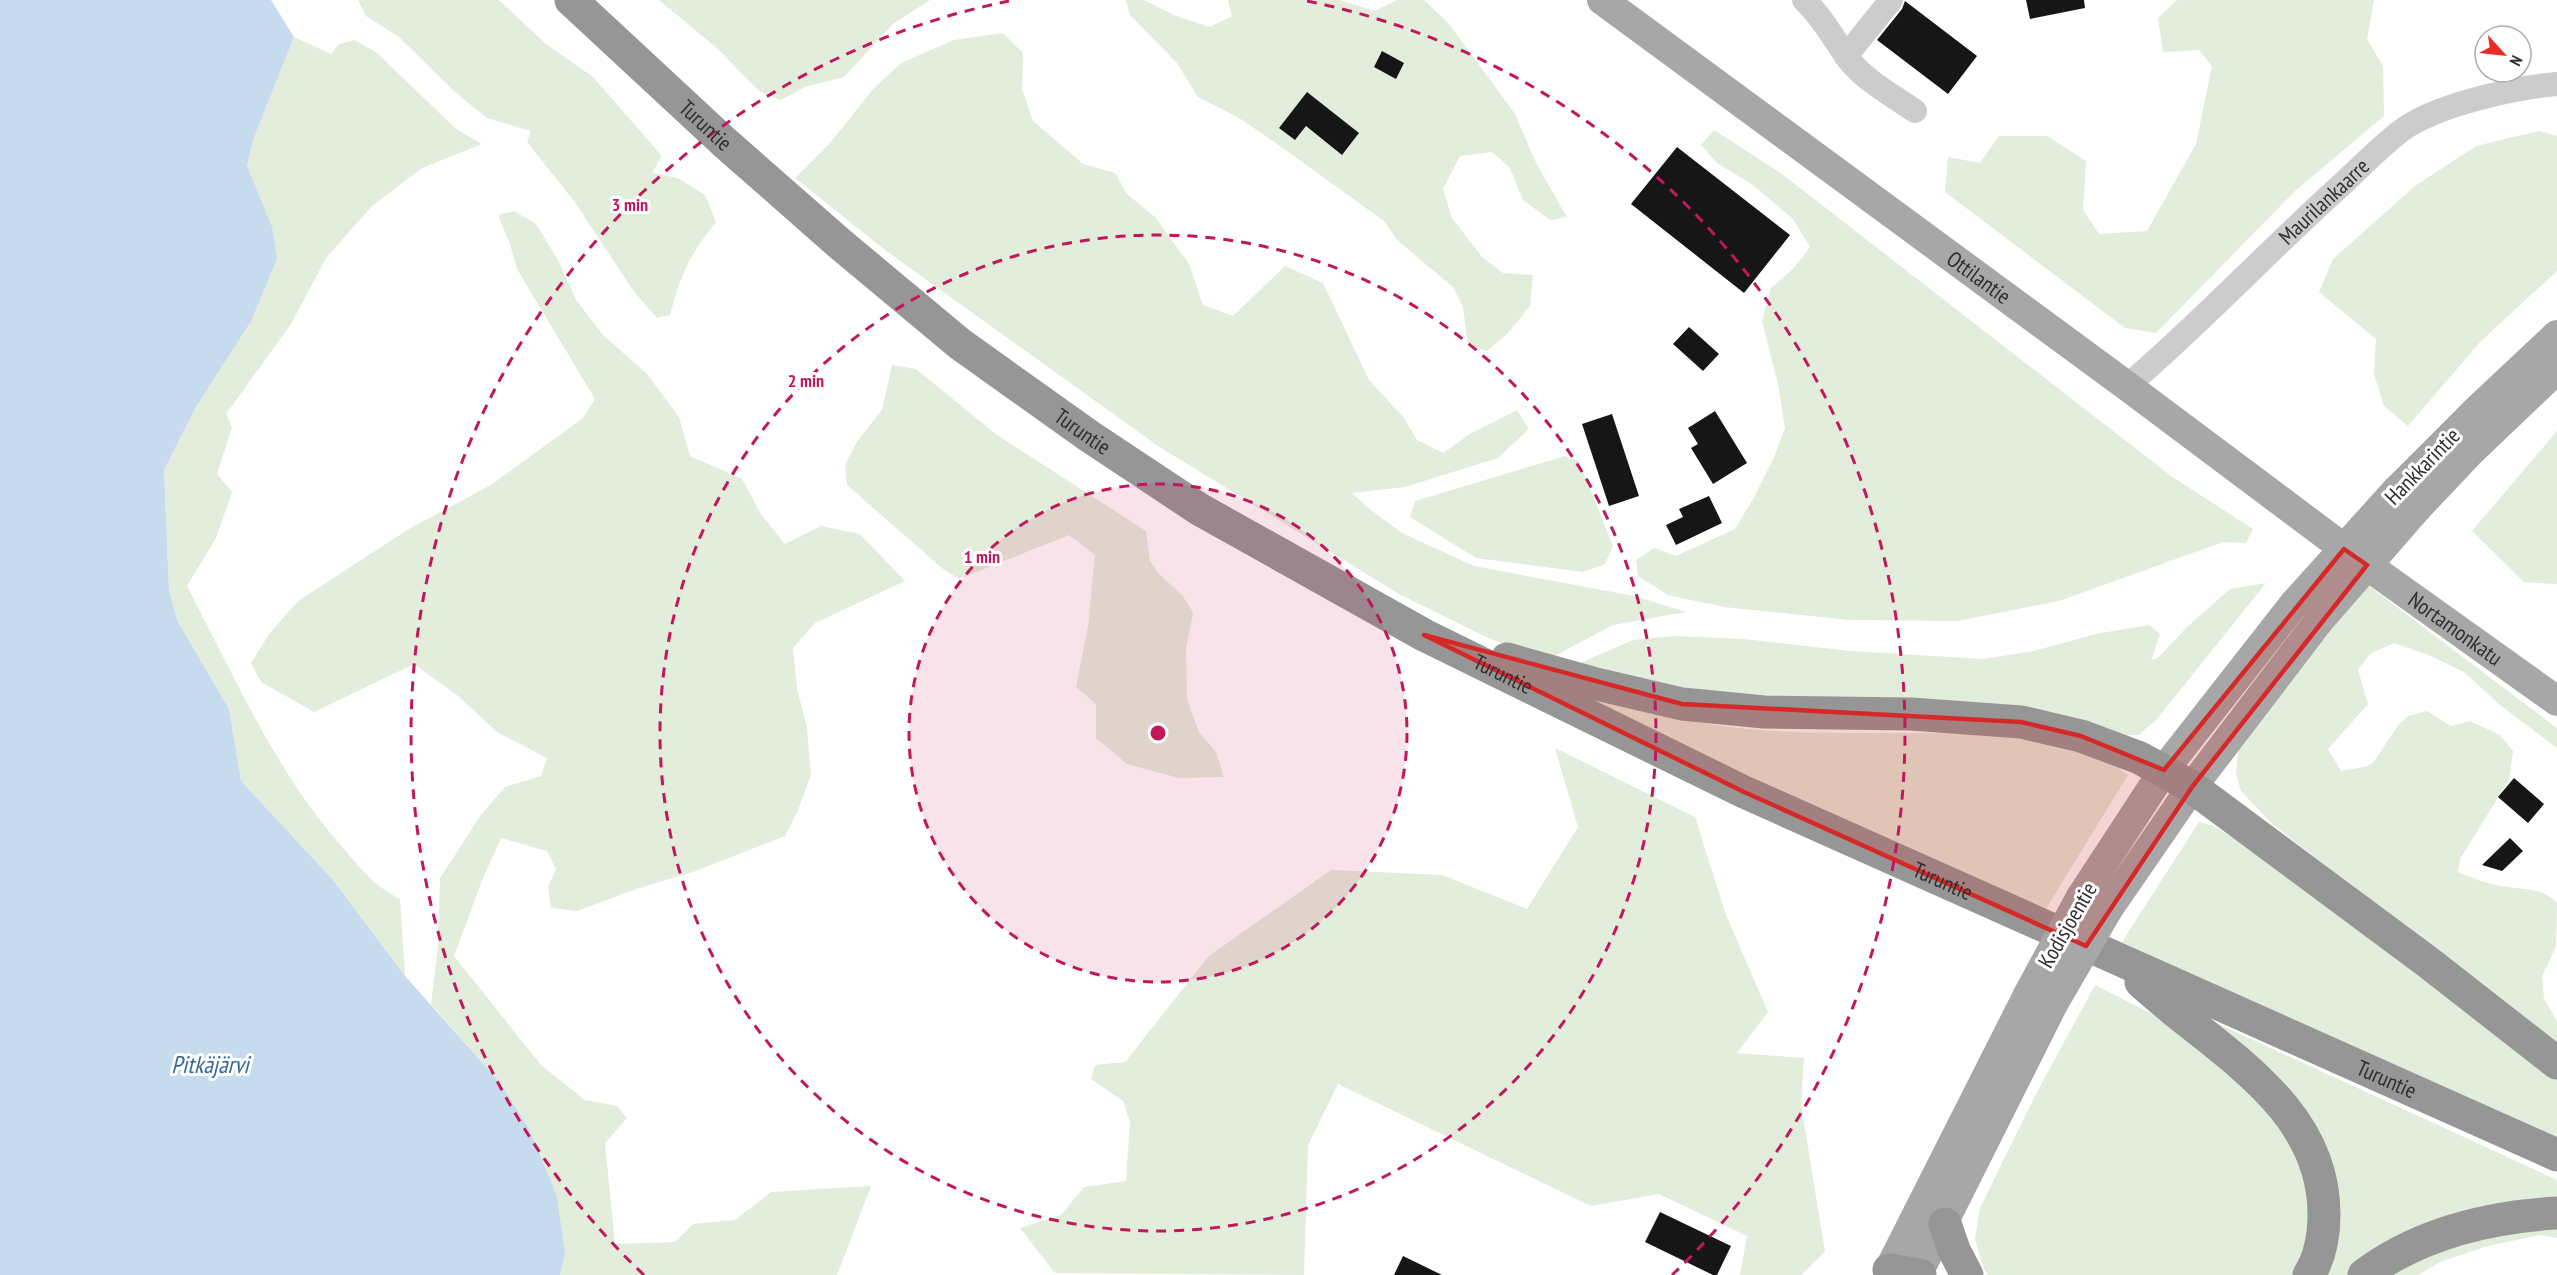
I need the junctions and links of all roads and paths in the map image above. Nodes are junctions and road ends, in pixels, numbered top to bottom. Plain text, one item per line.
1 (570, 0) edge
2 (1602, 0) edge
3 (1804, 0) edge
4 (1891, 0) edge
5 (1846, 56) junction
6 (2557, 84) edge
7 (1915, 111) dead end
8 (2557, 335) edge
9 (2557, 369) edge
10 (2127, 386) junction
11 (2406, 499) junction
12 (2354, 556) joint
13 (2294, 604) joint
14 (2318, 622) joint
15 (1424, 635) junction
16 (2557, 701) edge
17 (2164, 770) junction
18 (2192, 787) junction
19 (2094, 903) junction
20 (2112, 957) junction
21 (2041, 1000) junction
22 (2557, 1063) edge
23 (2557, 1155) edge
24 (2557, 1213) edge
25 (1945, 1224) junction
26 (1904, 1274) edge
27 (1967, 1275) edge
28 (2309, 1275) edge
29 (2364, 1275) edge

1 - 15 highway, Turuntie
2 - 10 main road, Ottilantie
3 - 5 street
4 - 5 street
5 - 7 street
6 - 10 street, Maurilankaarre
8 - 11 main road, Hankkarintie
9 - 11 main road, Hankkarintie
10 - 12 main road, Ottilantie
11 - 13 main road, Hankkarintie, bridge
11 - 14 main road, Hankkarintie, bridge
12 - 16 main road, Nortamonkatu
13 - 17 main road, Kodisjoentie
14 - 18 main road, Kodisjoentie
15 - 17 highway
15 - 20 highway, Turuntie
17 - 18 highway
17 - 19 main road, Kodisjoentie
18 - 19 main road, Kodisjoentie
18 - 22 highway
19 - 21 main road, Kodisjoentie, bridge
20 - 23 highway, Turuntie
20 - 28 highway
21 - 25 main road, Kodisjoentie
21 - 26 main road, Kodisjoentie
24 - 29 highway
25 - 26 main road, Kodisjoentie
25 - 27 highway

